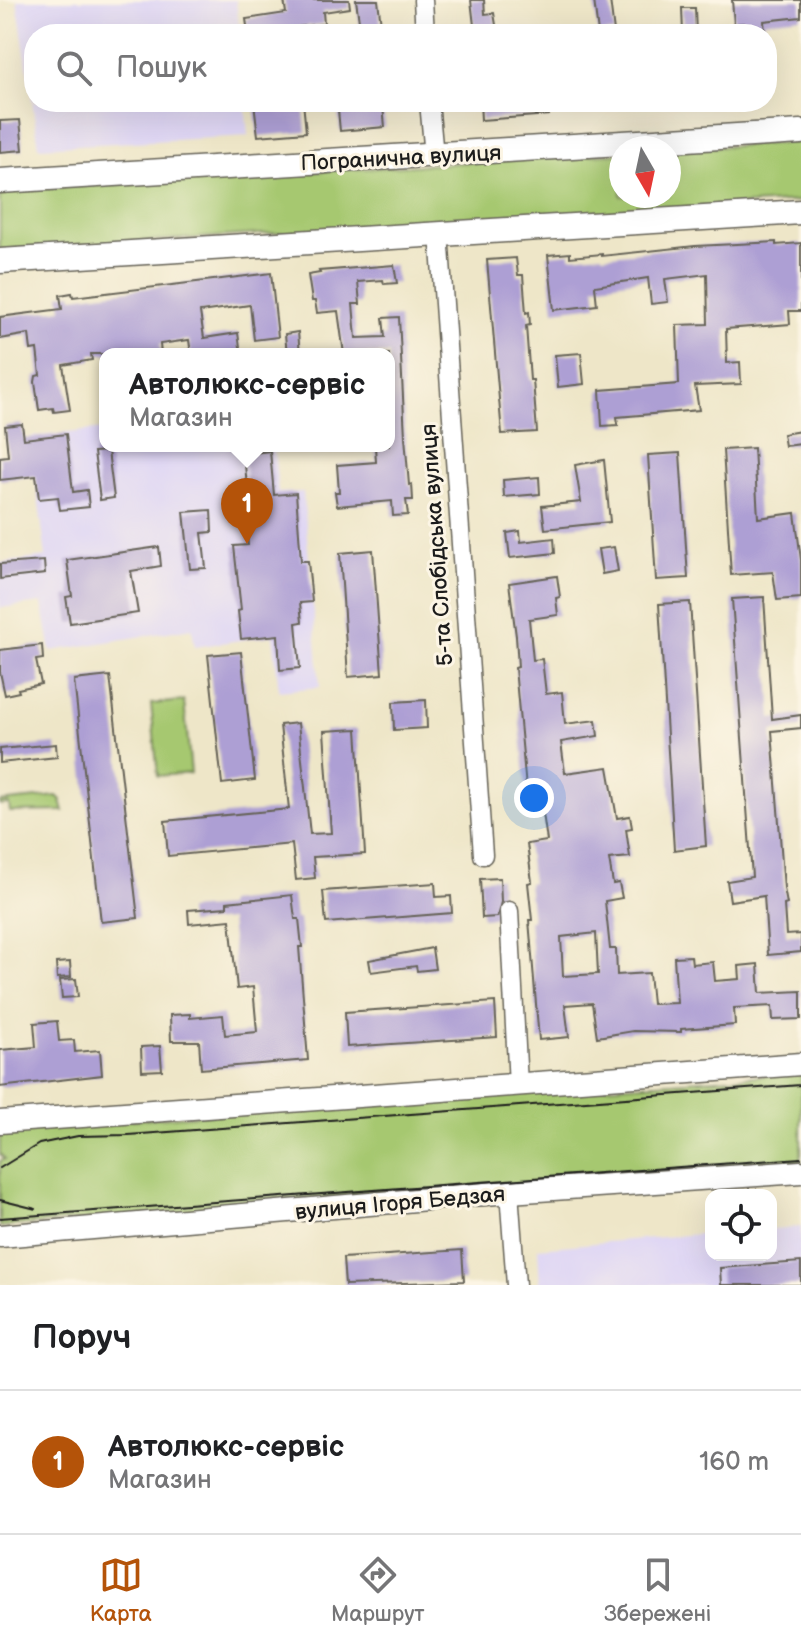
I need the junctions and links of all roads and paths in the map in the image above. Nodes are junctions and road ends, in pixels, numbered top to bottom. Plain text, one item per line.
1 (423, 0) edge
2 (424, 24) edge
3 (430, 112) edge
4 (801, 132) edge
5 (434, 156) junction
6 (0, 181) edge
7 (801, 212) edge
8 (439, 233) junction
9 (0, 261) edge
10 (483, 855) dead end
11 (509, 911) dead end
12 (801, 1064) edge
13 (518, 1085) junction
14 (0, 1122) edge
15 (801, 1172) edge
16 (509, 1192) junction
17 (0, 1236) edge
18 (516, 1285) edge

1 - 2 street
3 - 5 street
4 - 5 main road, Погранична вулиця
5 - 6 main road, Погранична вулиця
7 - 8 main road
8 - 9 main road
8 - 10 street, 5-та Слобідська вулиця
11 - 13 street
12 - 13 street
13 - 14 street
15 - 16 street, вулиця Ігоря Бедзая
16 - 17 street, вулиця Ігоря Бедзая
16 - 18 street

